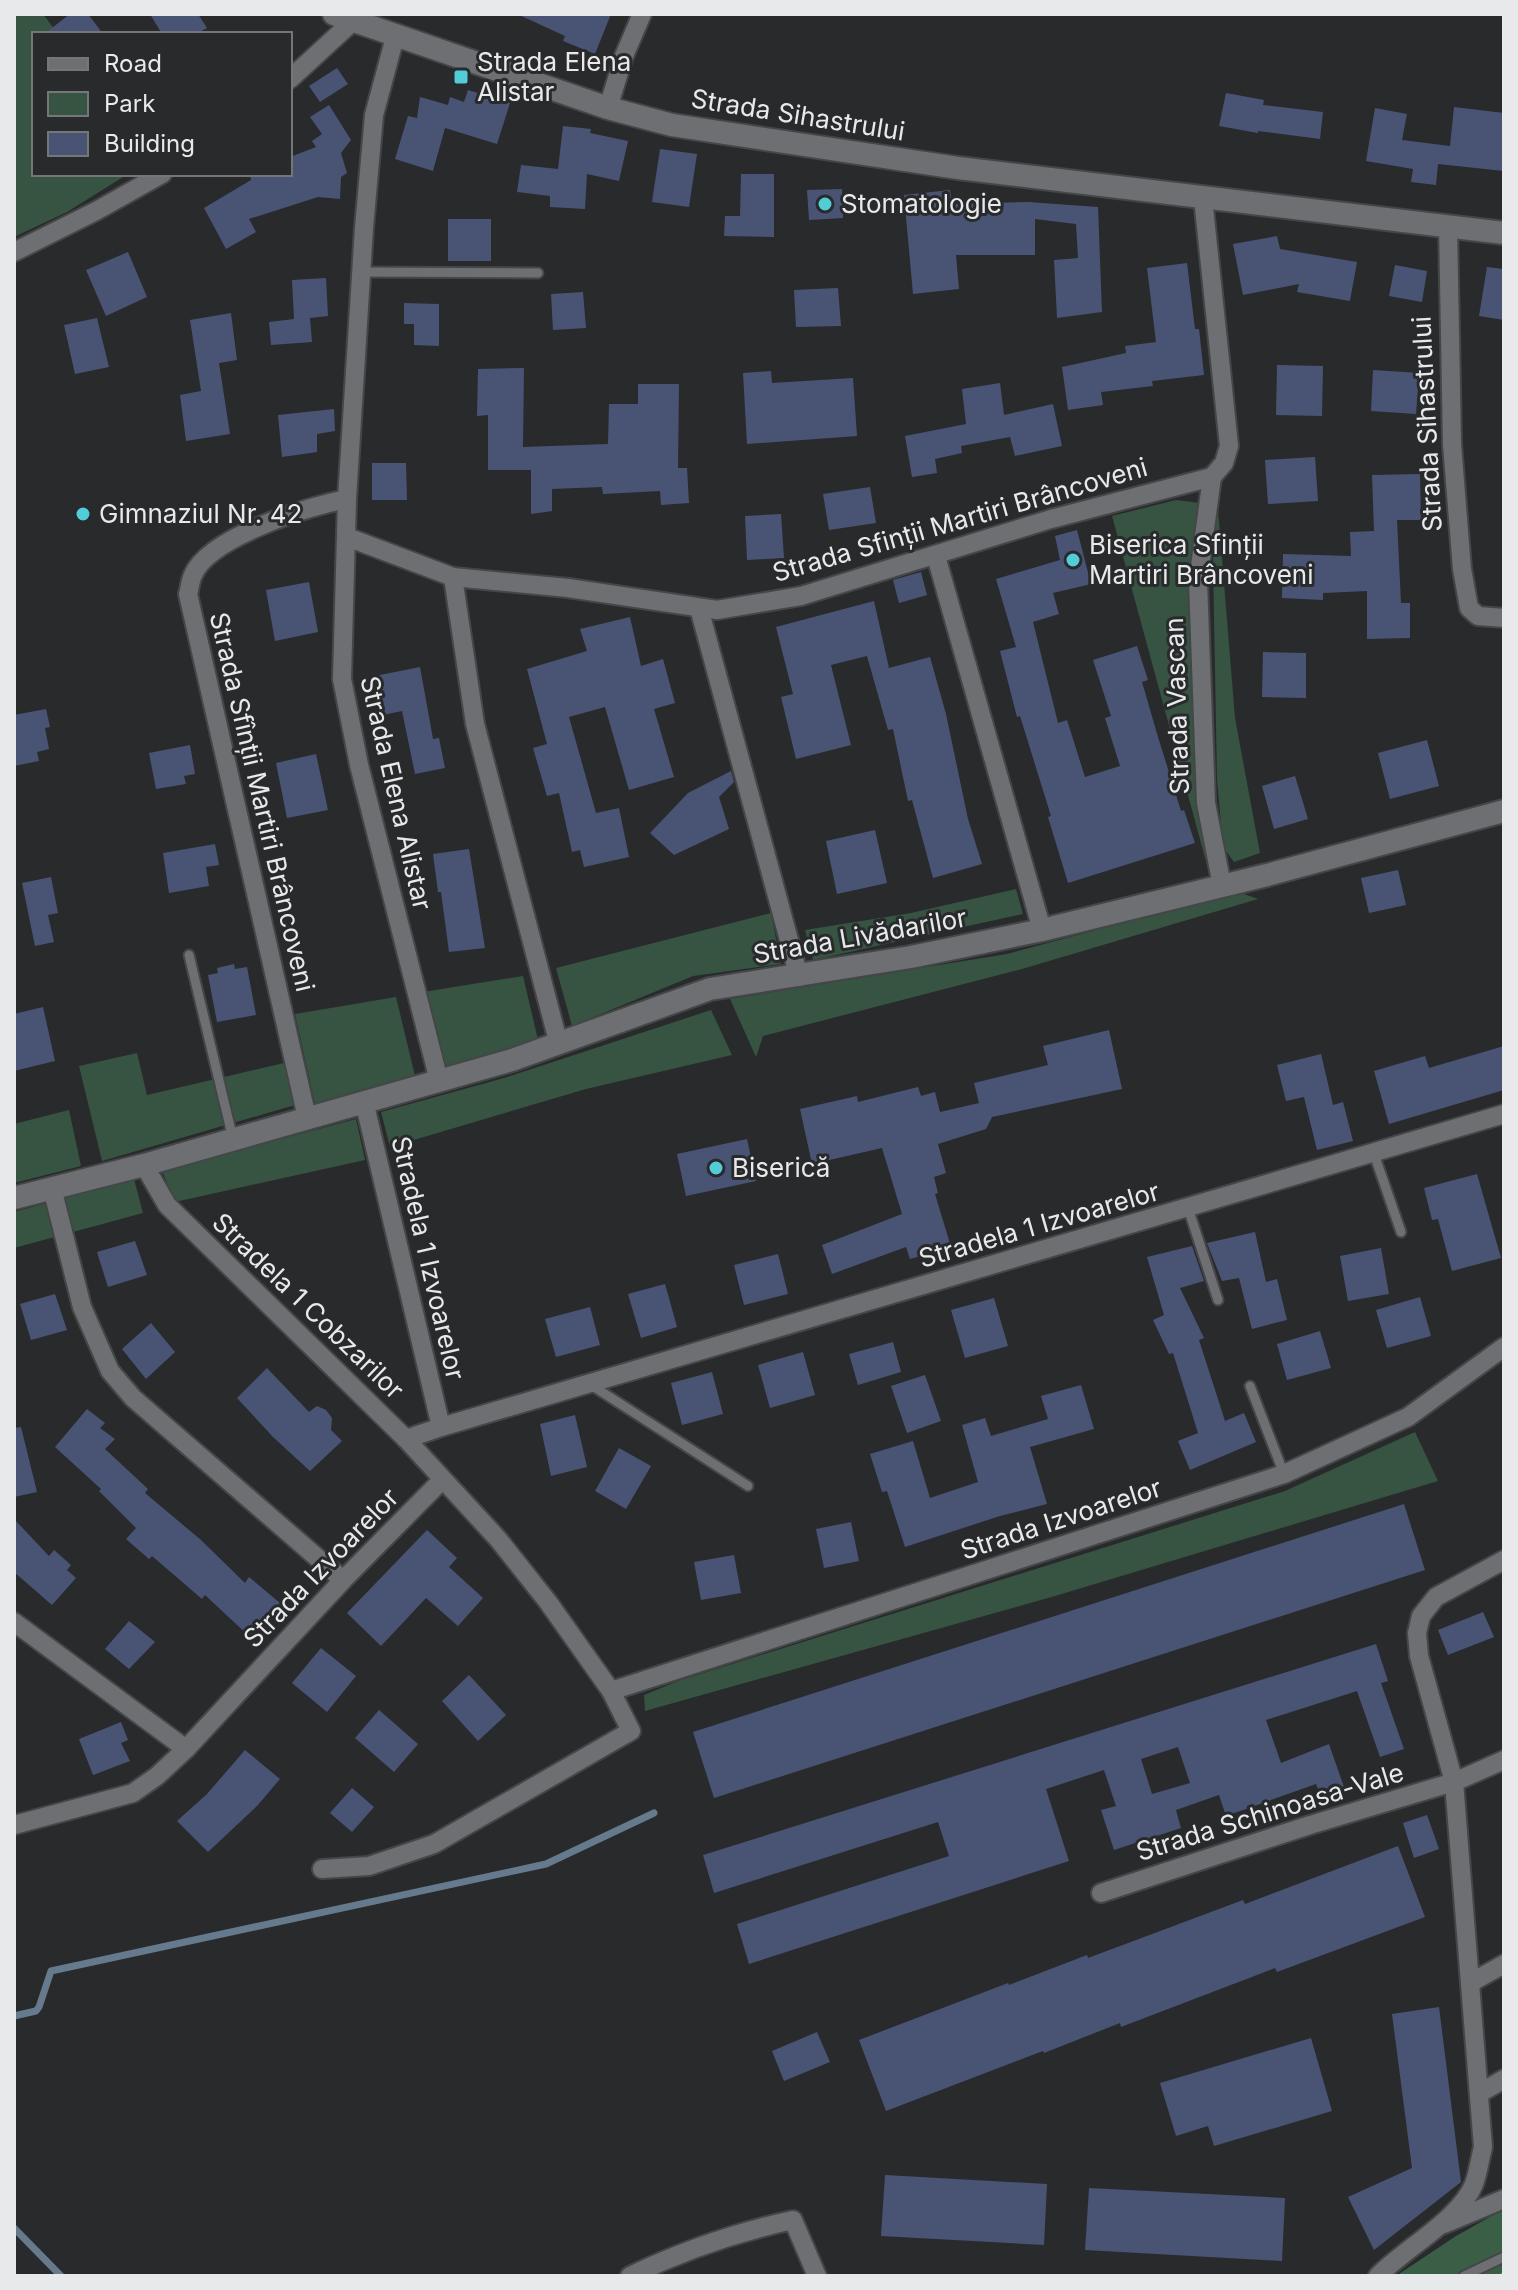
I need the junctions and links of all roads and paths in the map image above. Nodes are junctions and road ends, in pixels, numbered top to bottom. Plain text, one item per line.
1 (642, 14) edge
2 (348, 17) edge
3 (395, 37) junction
4 (292, 77) edge
5 (608, 108) junction
6 (158, 176) edge
7 (1203, 198) junction
8 (1448, 225) junction
9 (1504, 233) edge
10 (14, 252) edge
11 (361, 272) junction
12 (538, 273) dead end
13 (1212, 477) junction
14 (347, 499) junction
15 (347, 537) junction
16 (936, 556) junction
17 (453, 577) junction
18 (699, 608) junction
19 (1504, 618) edge
20 (1504, 811) edge
21 (1222, 886) junction
22 (1042, 930) junction
23 (189, 955) dead end
24 (799, 977) junction
25 (559, 1045) junction
26 (439, 1081) junction
27 (364, 1101) junction
28 (1504, 1114) edge
29 (307, 1118) junction
30 (233, 1139) junction
31 (1374, 1154) junction
32 (144, 1165) junction
33 (52, 1188) junction
34 (14, 1198) edge
35 (1188, 1208) junction
36 (1401, 1232) dead end
37 (1218, 1300) dead end
38 (1504, 1347) edge
39 (588, 1383) junction
40 (1250, 1386) dead end
41 (441, 1427) junction
42 (406, 1439) junction
43 (1284, 1474) junction
44 (442, 1480) junction
45 (748, 1486) dead end
46 (1504, 1560) edge
47 (343, 1580) junction
48 (14, 1622) edge
49 (611, 1691) junction
50 (186, 1749) junction
51 (1504, 1760) edge
52 (1454, 1782) junction
53 (14, 1825) edge
54 (322, 1869) dead end
55 (1101, 1893) dead end
56 (1504, 1964) edge
57 (1472, 1982) junction
58 (1504, 2079) edge
59 (1480, 2093) junction
60 (1504, 2199) edge
61 (1441, 2225) junction
62 (1504, 2257) edge
63 (630, 2276) edge
64 (817, 2276) edge
65 (1378, 2276) edge
66 (1464, 2276) edge

1 - 5 street
2 - 3 street, Strada Sihastrului
2 - 4 street
3 - 5 street, Strada Sihastrului
3 - 11 street
5 - 7 street, Strada Sihastrului
6 - 10 street
7 - 8 street, Strada Sihastrului
7 - 13 street
8 - 9 street, Strada Sihastrului
8 - 19 street, Strada Sihastrului
11 - 12 lane
11 - 14 street, Strada Elena Alistar
13 - 16 street, Strada Sfinții Martiri Brâncoveni
13 - 21 street, Strada Vascan
14 - 15 street, Strada Elena Alistar
14 - 29 street, Strada Sfînții Martiri Brâncoveni
15 - 17 street, Strada Sfinții Martiri Brâncoveni
15 - 26 street, Strada Elena Alistar
16 - 18 street, Strada Sfinții Martiri Brâncoveni
16 - 22 street
17 - 18 street, Strada Sfinții Martiri Brâncoveni
17 - 25 street
18 - 24 street
20 - 21 street, Strada Livădarilor
21 - 22 street, Strada Livădarilor
22 - 24 street, Strada Livădarilor
23 - 30 lane
24 - 25 street, Strada Livădarilor
25 - 26 street, Strada Livădarilor
26 - 27 street, Strada Livădarilor
27 - 29 street, Strada Livădarilor
27 - 41 street, Stradela 1 Izvoarelor
28 - 31 street, Stradela 1 Izvoarelor
29 - 30 street, Strada Livădarilor
30 - 32 street, Strada Livădarilor
31 - 35 street, Stradela 1 Izvoarelor
31 - 36 lane
32 - 33 street, Strada Livădarilor
32 - 42 street, Stradela 1 Cobzarilor
33 - 34 street, Strada Livădarilor
33 - 47 street
35 - 37 lane
35 - 39 street, Stradela 1 Izvoarelor
38 - 43 street, Strada Izvoarelor
39 - 41 street, Stradela 1 Izvoarelor
39 - 45 lane
40 - 43 lane
41 - 42 street, Stradela 1 Izvoarelor
42 - 44 street, Stradela 1 Cobzarilor
43 - 49 street, Strada Izvoarelor
44 - 47 street, Strada Izvoarelor
44 - 49 street
46 - 52 street
47 - 50 street, Strada Izvoarelor
48 - 50 street
49 - 54 street
50 - 53 street, Strada Izvoarelor
51 - 52 street, Strada Schinoasa-Vale
52 - 55 street, Strada Schinoasa-Vale
52 - 57 street
56 - 57 street
57 - 59 street
58 - 59 street
59 - 61 street
60 - 61 street
61 - 65 street
62 - 66 lane
63 - 64 street

